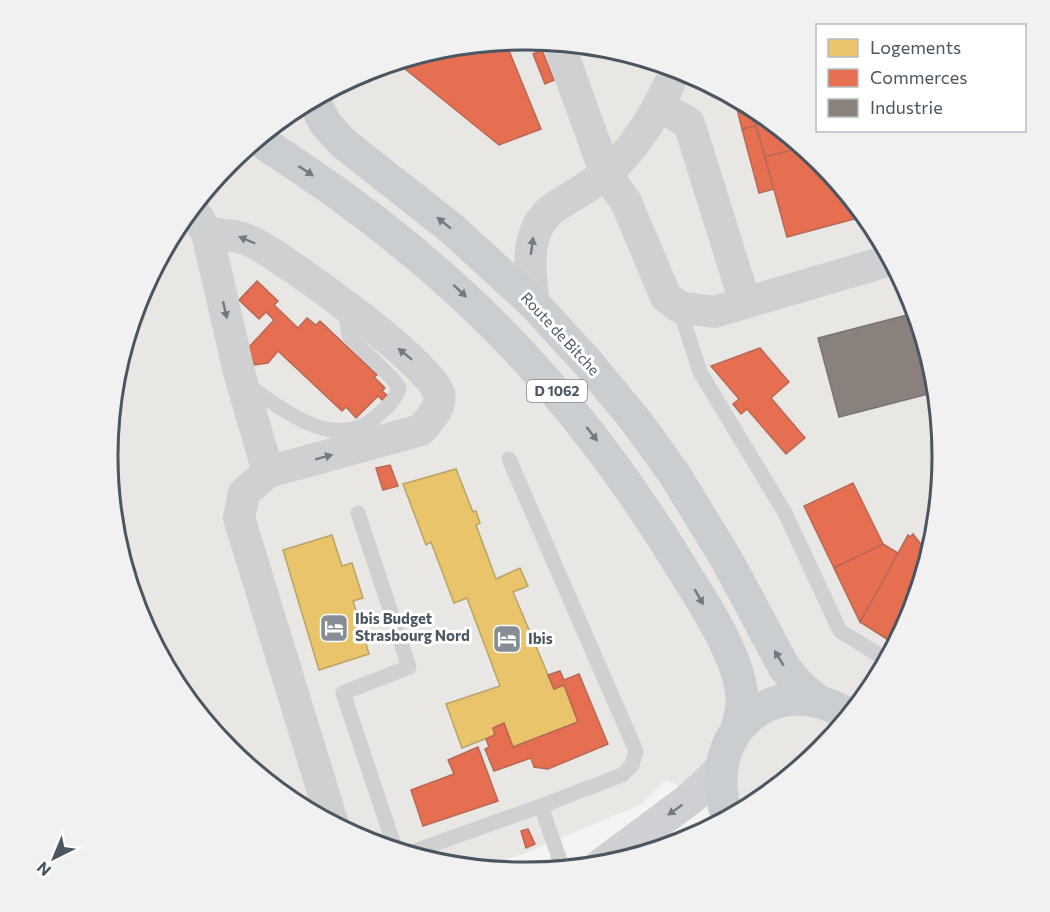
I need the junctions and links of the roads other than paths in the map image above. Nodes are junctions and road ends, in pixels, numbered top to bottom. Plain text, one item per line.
1 (561, 51) edge
2 (668, 86) edge
3 (317, 107) edge
4 (265, 144) edge
5 (606, 174) junction
6 (199, 220) edge
7 (882, 262) edge
8 (745, 302) junction
9 (534, 304) junction
10 (345, 305) junction
11 (679, 307) junction
12 (242, 380) junction
13 (509, 459) dead end
14 (268, 472) junction
15 (358, 513) dead end
16 (879, 656) edge
17 (818, 701) junction
18 (841, 711) edge
19 (737, 729) junction
20 (719, 771) junction
21 (541, 806) junction
22 (726, 809) edge
23 (329, 812) edge
24 (393, 841) edge
25 (420, 849) edge
26 (622, 851) edge
27 (560, 861) edge

1 - 5 street
2 - 5 street
2 - 8 street
9 -> 3 main road, Route de Bitche / D 1062
4 -> 19 main road, D 1062
9 -> 5 street
5 - 11 street
10 -> 6 street
6 -> 12 street
7 - 8 street
8 - 11 street
17 -> 9 main road, Route de Bitche / D 1062
10 - 12 lane
14 -> 10 street
11 - 16 lane
12 - 14 street
13 - 21 lane
14 - 23 street
15 - 24 lane
17 - 18 main road
17 - 19 main road
19 - 20 main road
20 - 22 main road
20 -> 26 street
21 - 25 lane
21 - 27 lane

